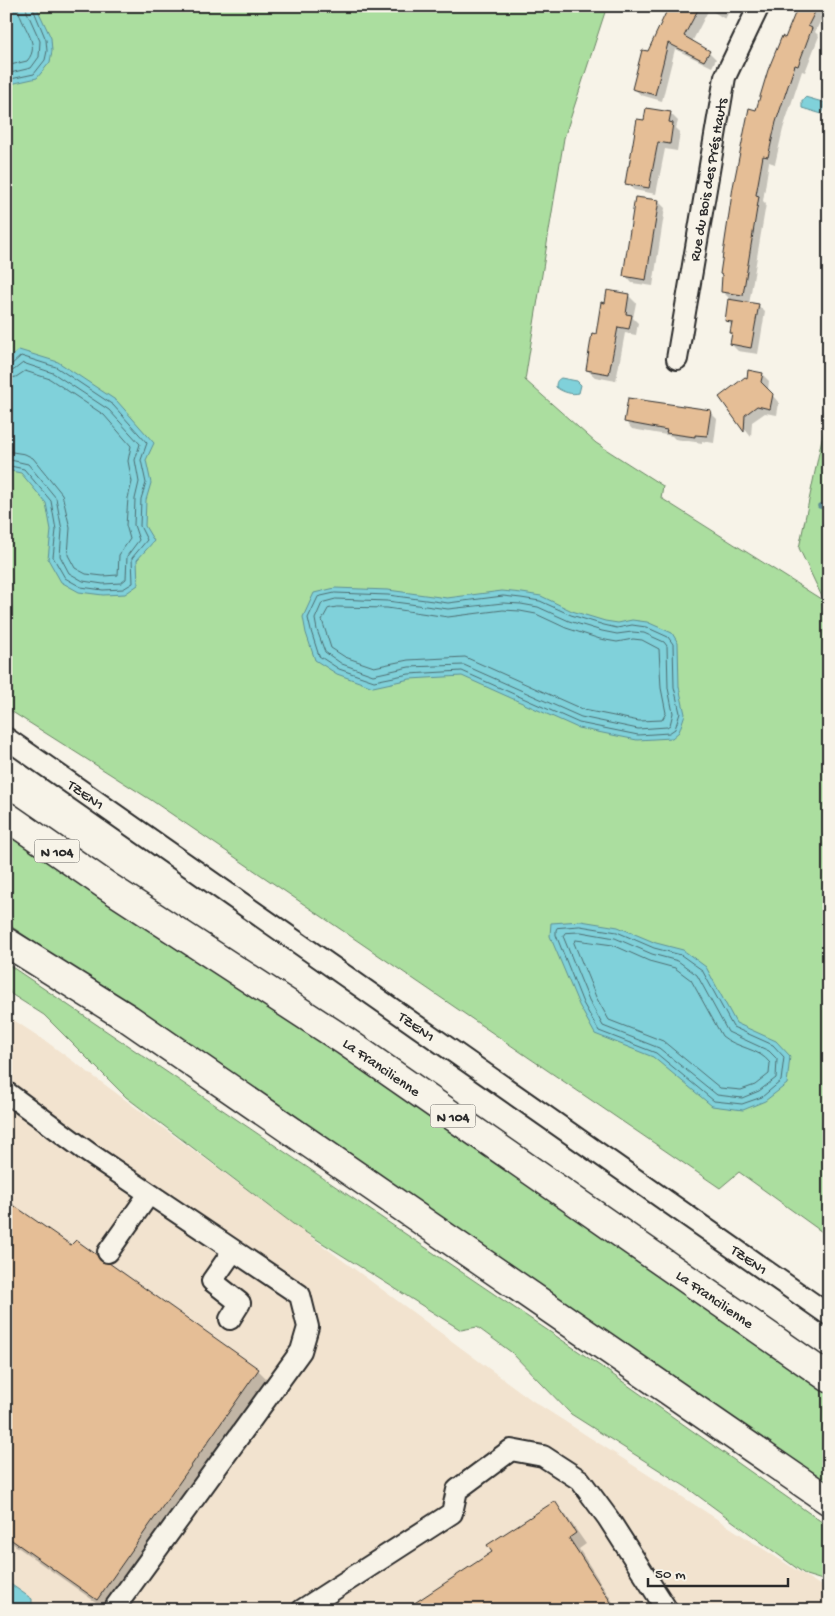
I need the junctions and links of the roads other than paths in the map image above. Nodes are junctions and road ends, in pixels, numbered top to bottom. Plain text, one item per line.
1 (759, 6) edge
2 (677, 359) dead end
3 (6, 738) edge
4 (6, 816) edge
5 (6, 942) edge
6 (6, 1092) edge
7 (149, 1194) junction
8 (233, 1250) junction
9 (108, 1252) dead end
10 (829, 1315) edge
11 (230, 1318) dead end
12 (829, 1378) edge
13 (829, 1501) edge
14 (113, 1610) edge
15 (302, 1610) edge
16 (667, 1610) edge

1 - 2 street, Rue du Bois des Prés Hauts
3 - 10 street, TZEN1
4 - 12 highway, La Francilienne / N 104
5 - 13 highway
6 - 7 street
7 - 8 street
7 - 9 street
8 - 11 street
8 - 14 street
15 - 16 street

